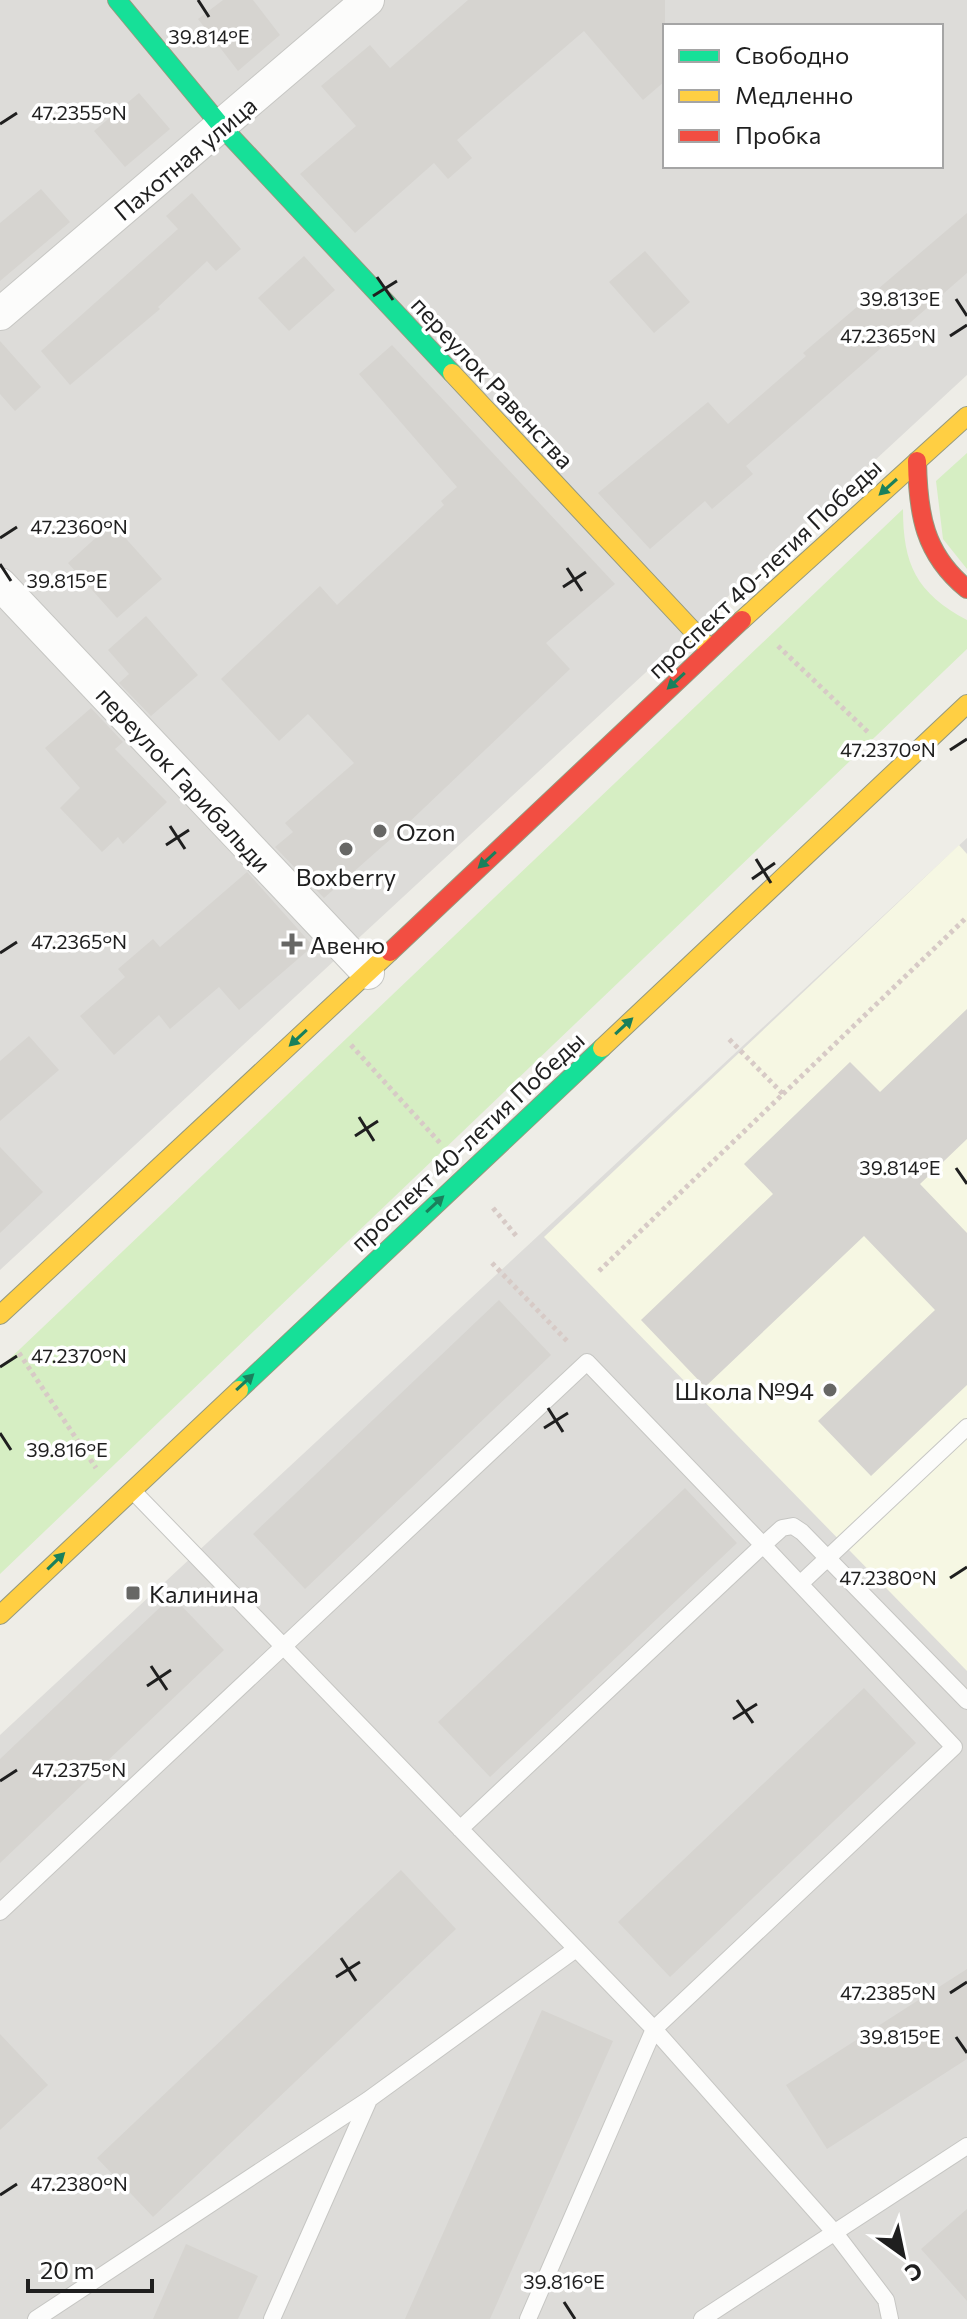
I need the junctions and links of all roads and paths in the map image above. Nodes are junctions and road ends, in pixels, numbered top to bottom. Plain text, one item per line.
1 (117, 0) edge
2 (368, 0) edge
3 (222, 127) junction
4 (0, 314) edge
5 (967, 416) edge
6 (917, 461) junction
7 (0, 584) edge
8 (967, 589) edge
9 (747, 615) junction
10 (710, 649) junction
11 (967, 704) edge
12 (870, 734) dead end
13 (967, 917) edge
14 (368, 973) junction
15 (323, 1015) junction
16 (729, 1039) dead end
17 (783, 1094) junction
18 (441, 1145) dead end
19 (487, 1201) dead end
20 (518, 1238) dead end
21 (492, 1263) dead end
22 (599, 1271) dead end
23 (0, 1315) edge
24 (17, 1349) dead end
25 (587, 1362) junction
26 (967, 1427) edge
27 (125, 1496) junction
28 (763, 1545) junction
29 (827, 1558) junction
30 (800, 1584) junction
31 (0, 1615) edge
32 (283, 1646) junction
33 (967, 1701) edge
34 (460, 1829) junction
35 (0, 1912) edge
36 (576, 1949) junction
37 (654, 2029) junction
38 (368, 2100) junction
39 (967, 2146) edge
40 (835, 2233) junction
41 (36, 2319) edge
42 (272, 2319) edge
43 (528, 2319) edge
44 (702, 2319) edge
45 (890, 2319) edge

1 - 3 main road, переулок Равенства
2 - 3 street, Пахотная улица
3 - 4 street, Пахотная улица
3 - 10 main road, переулок Равенства
5 - 6 main road, проспект 40-летия Победы
6 - 8 main road
6 -> 9 main road, проспект 40-летия Победы
7 - 14 street, переулок Гарибальди
9 - 10 main road, проспект 40-летия Победы
9 - 12 path
10 -> 14 main road, проспект 40-летия Победы
27 -> 11 main road, проспект 40-летия Победы
13 - 17 path
14 - 15 main road, проспект 40-летия Победы
15 - 18 path
15 -> 23 main road, проспект 40-летия Победы
16 - 17 path
17 - 22 path
19 - 20 path
21 - 25 path
24 - 27 path
25 - 28 lane
25 - 32 lane
26 - 29 lane
31 -> 27 main road, проспект 40-летия Победы
27 - 32 lane
28 - 29 lane
28 - 30 lane
28 - 34 lane
29 - 30 lane
29 - 33 lane
30 - 37 lane
32 - 34 lane
32 - 35 lane
34 - 36 lane
36 - 37 lane
36 - 38 lane
37 - 40 lane
37 - 43 lane
38 - 41 lane
38 - 42 lane
39 - 40 lane
40 - 44 lane
40 - 45 lane

